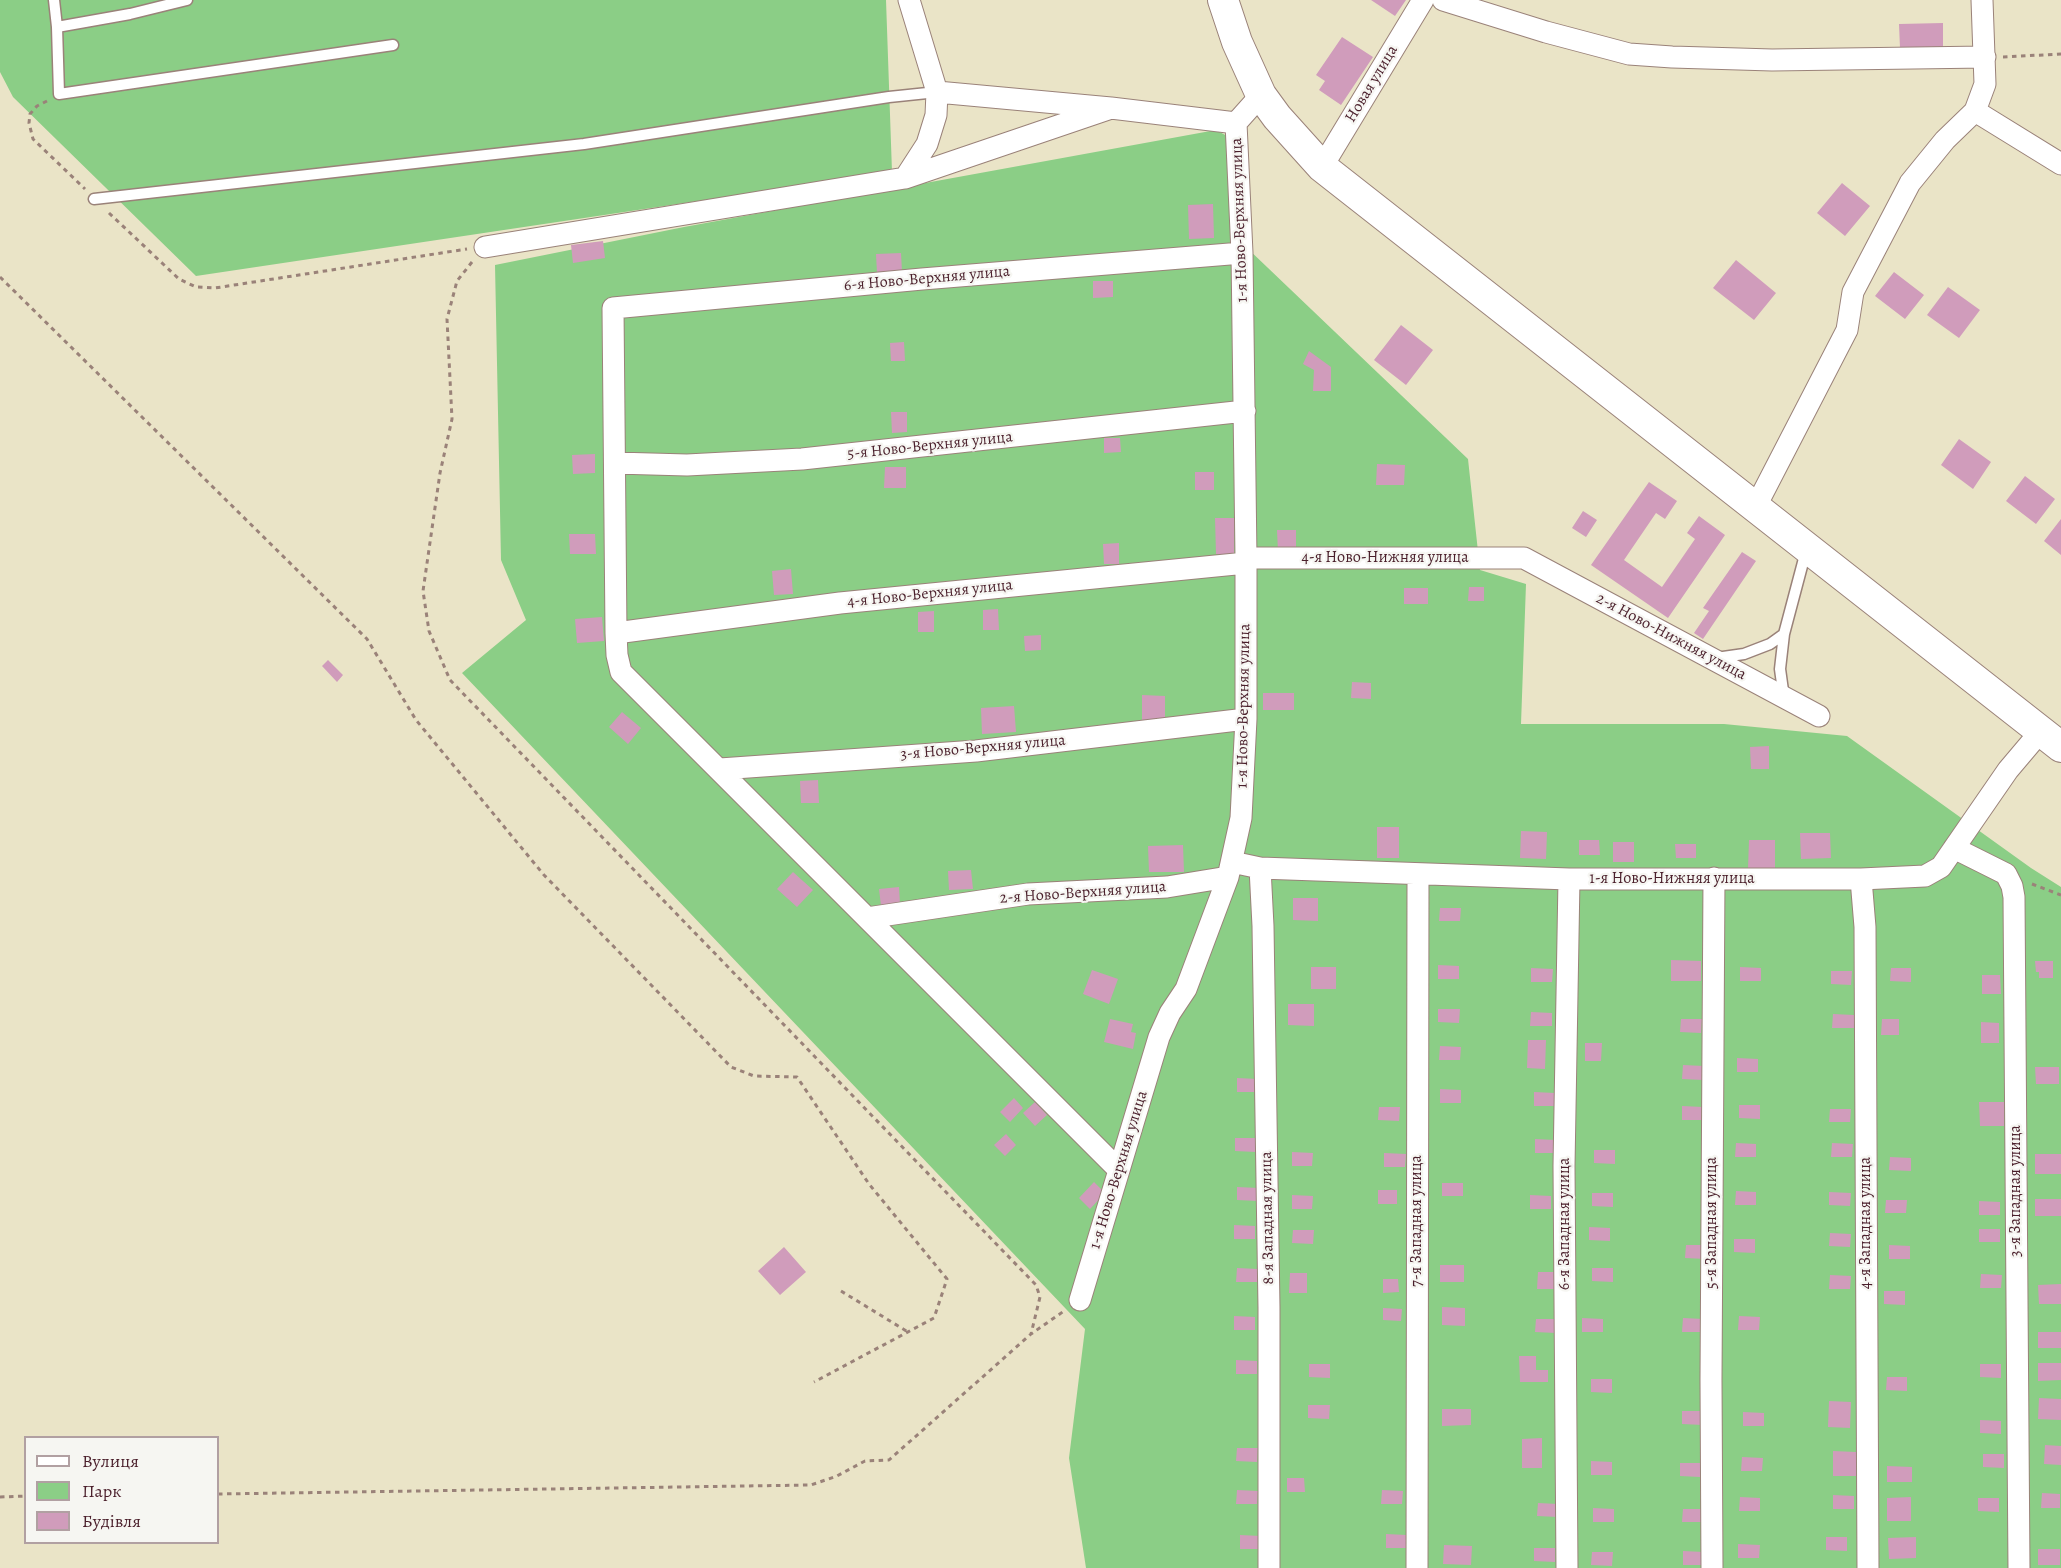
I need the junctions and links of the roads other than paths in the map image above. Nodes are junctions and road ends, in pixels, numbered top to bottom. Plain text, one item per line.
1 (54, 0) edge
2 (187, 0) edge
3 (909, 0) edge
4 (1223, 0) edge
5 (1423, 0) edge
6 (1443, 0) edge
7 (1982, 0) edge
8 (57, 27) junction
9 (393, 45) dead end
10 (1985, 57) junction
11 (937, 93) junction
12 (1261, 95) junction
13 (1111, 108) junction
14 (1975, 111) junction
15 (1236, 123) junction
16 (2061, 164) edge
17 (1322, 167) junction
18 (905, 178) junction
19 (94, 199) road end
20 (485, 247) road end
21 (1242, 253) junction
22 (1245, 411) junction
23 (615, 463) junction
24 (1755, 508) junction
25 (1807, 548) junction
26 (1524, 558) joint
27 (1246, 560) junction
28 (616, 633) junction
29 (1784, 634) junction
30 (1712, 659) junction
31 (1784, 698) junction
32 (1819, 716) dead end
33 (1246, 719) junction
34 (2051, 739) edge
35 (720, 769) junction
36 (1954, 848) junction
37 (1260, 868) junction
38 (1230, 869) junction
39 (1418, 875) junction
40 (1714, 878) junction
41 (1569, 879) junction
42 (1861, 879) junction
43 (867, 918) junction
44 (1119, 1170) junction
45 (1080, 1300) road end
46 (1269, 1568) edge
47 (1417, 1568) edge
48 (1567, 1568) edge
49 (1713, 1568) edge
50 (1868, 1568) edge
51 (2019, 1568) edge

1 - 8 lane
2 - 8 lane
3 - 11 street
4 - 12 main road
5 - 17 street, Новая улица
6 - 10 street
7 - 10 street
8 - 9 lane
10 - 14 street
11 - 13 street
11 - 18 street
11 - 19 lane
12 - 15 street, 1-я Ново-Верхняя улица
12 - 17 main road
13 - 15 street
13 - 18 street
14 - 16 street
14 - 24 street
15 - 21 street, 1-я Ново-Верхняя улица
17 - 24 main road
18 - 20 street
21 - 22 street, 1-я Ново-Верхняя улица
21 - 23 street, 6-я Ново-Верхняя улица
22 - 23 street, 5-я Ново-Верхняя улица
22 - 27 street, 1-я Ново-Верхняя улица
23 - 28 street
24 - 25 main road
25 - 29 lane
25 - 34 main road
26 - 27 street, 4-я Ново-Нижняя улица
26 - 30 street, 2-я Ново-Нижняя улица
27 - 28 street, 4-я Ново-Верхняя улица
27 - 33 street, 1-я Ново-Верхняя улица
28 - 35 street
29 - 30 lane
29 - 31 lane
30 - 31 street, 2-я Ново-Нижняя улица
31 - 32 street, 2-я Ново-Нижняя улица
33 - 35 street, 3-я Ново-Верхняя улица
33 - 38 street, 1-я Ново-Верхняя улица
34 - 36 street, 1-я Ново-Нижняя улица
35 - 43 street
36 - 42 street, 1-я Ново-Нижняя улица
36 - 51 street, 3-я Западная улица
37 - 38 street, 1-я Ново-Нижняя улица
37 - 39 street, 1-я Ново-Нижняя улица
37 - 46 street, 8-я Западная улица
38 - 43 street, 2-я Ново-Верхняя улица
38 - 44 street, 1-я Ново-Верхняя улица
39 - 41 street, 1-я Ново-Нижняя улица
39 - 47 street, 7-я Западная улица
40 - 41 street, 1-я Ново-Нижняя улица
40 - 42 street, 1-я Ново-Нижняя улица
40 - 49 street, 5-я Западная улица
41 - 48 street, 6-я Западная улица
42 - 50 street, 4-я Западная улица
43 - 44 street
44 - 45 street, 1-я Ново-Верхняя улица

